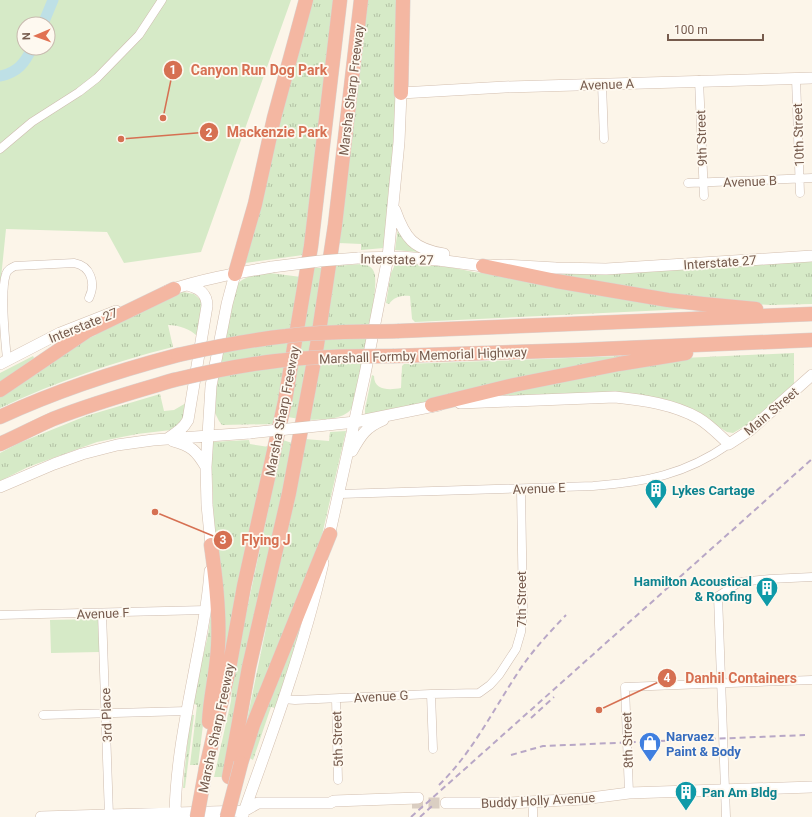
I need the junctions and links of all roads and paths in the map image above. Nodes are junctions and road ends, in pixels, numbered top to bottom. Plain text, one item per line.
1 (162, 0) edge
2 (306, 0) edge
3 (340, 0) edge
4 (361, 0) edge
5 (403, 0) edge
6 (796, 78) junction
7 (812, 78) edge
8 (699, 80) junction
9 (602, 84) junction
10 (401, 93) junction
11 (604, 139) dead end
12 (0, 149) edge
13 (812, 178) edge
14 (800, 179) junction
15 (688, 183) dead end
16 (703, 183) junction
17 (800, 193) dead end
18 (704, 196) dead end
19 (394, 208) junction
20 (812, 256) edge
21 (388, 258) junction
22 (465, 263) junction
23 (483, 266) junction
24 (235, 274) junction
25 (180, 287) junction
26 (89, 298) dead end
27 (812, 312) edge
28 (809, 340) edge
29 (752, 342) junction
30 (4, 362) edge
31 (812, 375) edge
32 (0, 390) edge
33 (432, 405) junction
34 (400, 413) junction
35 (0, 417) edge
36 (355, 422) junction
37 (207, 435) junction
38 (166, 439) junction
39 (0, 444) edge
40 (729, 444) junction
41 (346, 464) junction
42 (206, 467) junction
43 (0, 487) edge
44 (521, 489) junction
45 (340, 494) junction
46 (330, 534) junction
47 (212, 545) junction
48 (812, 577) edge
49 (206, 610) junction
50 (102, 613) junction
51 (0, 615) edge
52 (812, 680) edge
53 (721, 684) junction
54 (479, 693) joint
55 (431, 694) junction
56 (336, 698) junction
57 (283, 699) junction
58 (186, 711) junction
59 (106, 713) junction
60 (43, 715) dead end
61 (433, 749) dead end
62 (206, 768) junction
63 (338, 780) dead end
64 (812, 787) edge
65 (725, 790) junction
66 (629, 793) junction
67 (415, 801) tunnel mouth
68 (449, 801) tunnel mouth
69 (175, 813) junction
70 (245, 815) edge
71 (109, 816) junction
72 (41, 817) edge
73 (197, 817) edge
74 (221, 817) edge
75 (227, 817) edge
76 (726, 817) edge

1 - 12 street
2 - 24 highway
3 - 62 highway, Marsha Sharp Freeway
4 - 74 highway, Marsha Sharp Freeway
5 - 10 highway
6 - 7 main road, Avenue A
6 - 8 main road, Avenue A
6 - 14 street, 10th Street
8 - 9 main road, Avenue A
8 - 16 street, 9th Street
9 - 10 main road, Avenue A
9 - 11 street
10 - 19 main road
13 - 14 street, Avenue B
14 - 16 street, Avenue B
14 - 17 street, 10th Street
15 - 16 street, Avenue B
16 - 18 street, 9th Street
19 - 21 main road
19 - 22 main road
20 - 23 main road, Interstate 27
21 - 22 main road, Interstate 27
21 - 24 main road, Interstate 27, bridge
21 - 36 main road
22 - 23 main road, Interstate 27
23 - 27 highway
24 - 25 main road, Interstate 27
24 - 37 main road, Marsha Sharp Freeway
25 - 30 main road, Interstate 27
25 - 32 highway
25 - 38 main road
26 - 30 street
27 - 35 highway, Marshall Formby Memorial Highway, bridge
28 - 29 highway, Marshall Formby Memorial Highway
29 - 33 highway
29 - 39 highway, Marshall Formby Memorial Highway, bridge
31 - 40 main road, Main Street
33 - 34 main road
33 - 40 main road
34 - 36 main road
34 - 41 main road
36 - 37 main road, bridge
36 - 41 main road
37 - 38 main road
37 - 42 main road, Marsha Sharp Freeway
38 - 42 main road
38 - 43 main road
40 - 44 street, Avenue E
41 - 45 main road
42 - 47 main road, Marsha Sharp Freeway
44 - 45 street, Avenue E
44 - 54 street, 7th Street
45 - 46 main road
46 - 57 main road
46 - 75 highway, bridge
47 - 49 main road, Marsha Sharp Freeway
47 - 62 highway
48 - 53 street
49 - 50 street, Avenue F
49 - 58 main road, Marsha Sharp Freeway
50 - 51 street, Avenue F
50 - 59 street, 3rd Place
52 - 53 street
53 - 65 street
53 - 66 street, 8th Street
54 - 55 street, Avenue G
55 - 56 street, Avenue G
55 - 61 street
56 - 57 street, Avenue G
56 - 63 street, 5th Street
57 - 70 main road
58 - 59 street
58 - 69 main road, Marsha Sharp Freeway
59 - 60 street
59 - 71 street, 3rd Place
62 - 73 highway, Marsha Sharp Freeway, bridge
64 - 65 main road, Buddy Holly Avenue
65 - 66 main road, Buddy Holly Avenue
65 - 76 street
66 - 68 main road, Buddy Holly Avenue
67 - 70 main road
69 - 70 main road
69 - 71 main road
71 - 72 main road

